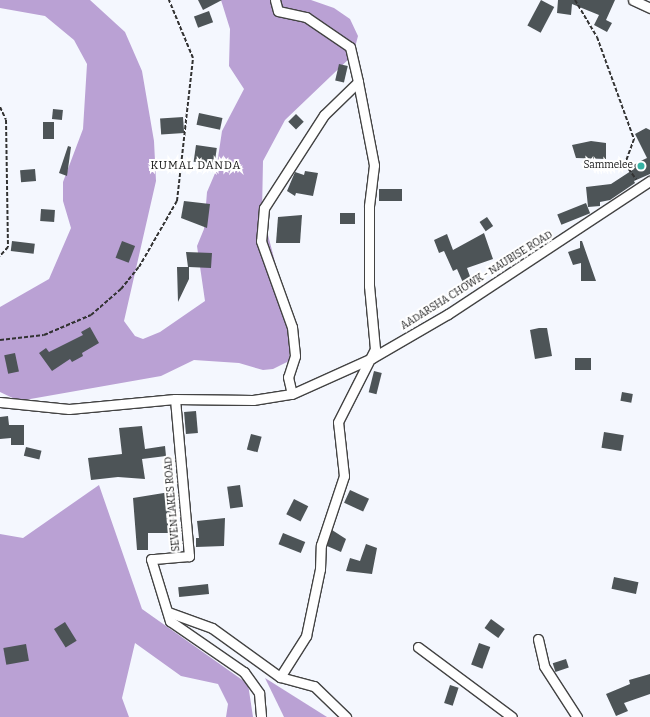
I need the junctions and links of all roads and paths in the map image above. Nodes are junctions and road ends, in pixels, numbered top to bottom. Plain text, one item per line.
1 (169, 0) edge
2 (275, 0) edge
3 (575, 0) edge
4 (633, 0) edge
5 (646, 4) edge
6 (358, 82) junction
7 (0, 107) edge
8 (646, 184) edge
9 (0, 256) edge
10 (0, 340) edge
11 (372, 358) junction
12 (292, 394) junction
13 (175, 399) junction
14 (0, 402) edge
15 (168, 612) junction
16 (538, 639) dead end
17 (418, 648) dead end
18 (280, 677) junction
19 (261, 717) edge
20 (346, 717) edge
21 (512, 717) edge
22 (577, 717) edge

1 - 10 path
2 - 6 street
3 - 8 path
4 - 5 street
6 - 11 street
6 - 12 street
7 - 9 path
8 - 11 street, AADARSHA CHOWK - NAUBISE ROAD
11 - 12 street, AADARSHA CHOWK - NAUBISE ROAD
11 - 18 street
12 - 13 street, AADARSHA CHOWK - NAUBISE ROAD
13 - 14 street, AADARSHA CHOWK - NAUBISE ROAD
13 - 15 street, SEVEN LAKES ROAD
15 - 18 street
15 - 19 street, SEVEN LAKES ROAD
16 - 22 street
17 - 21 street
18 - 20 street

